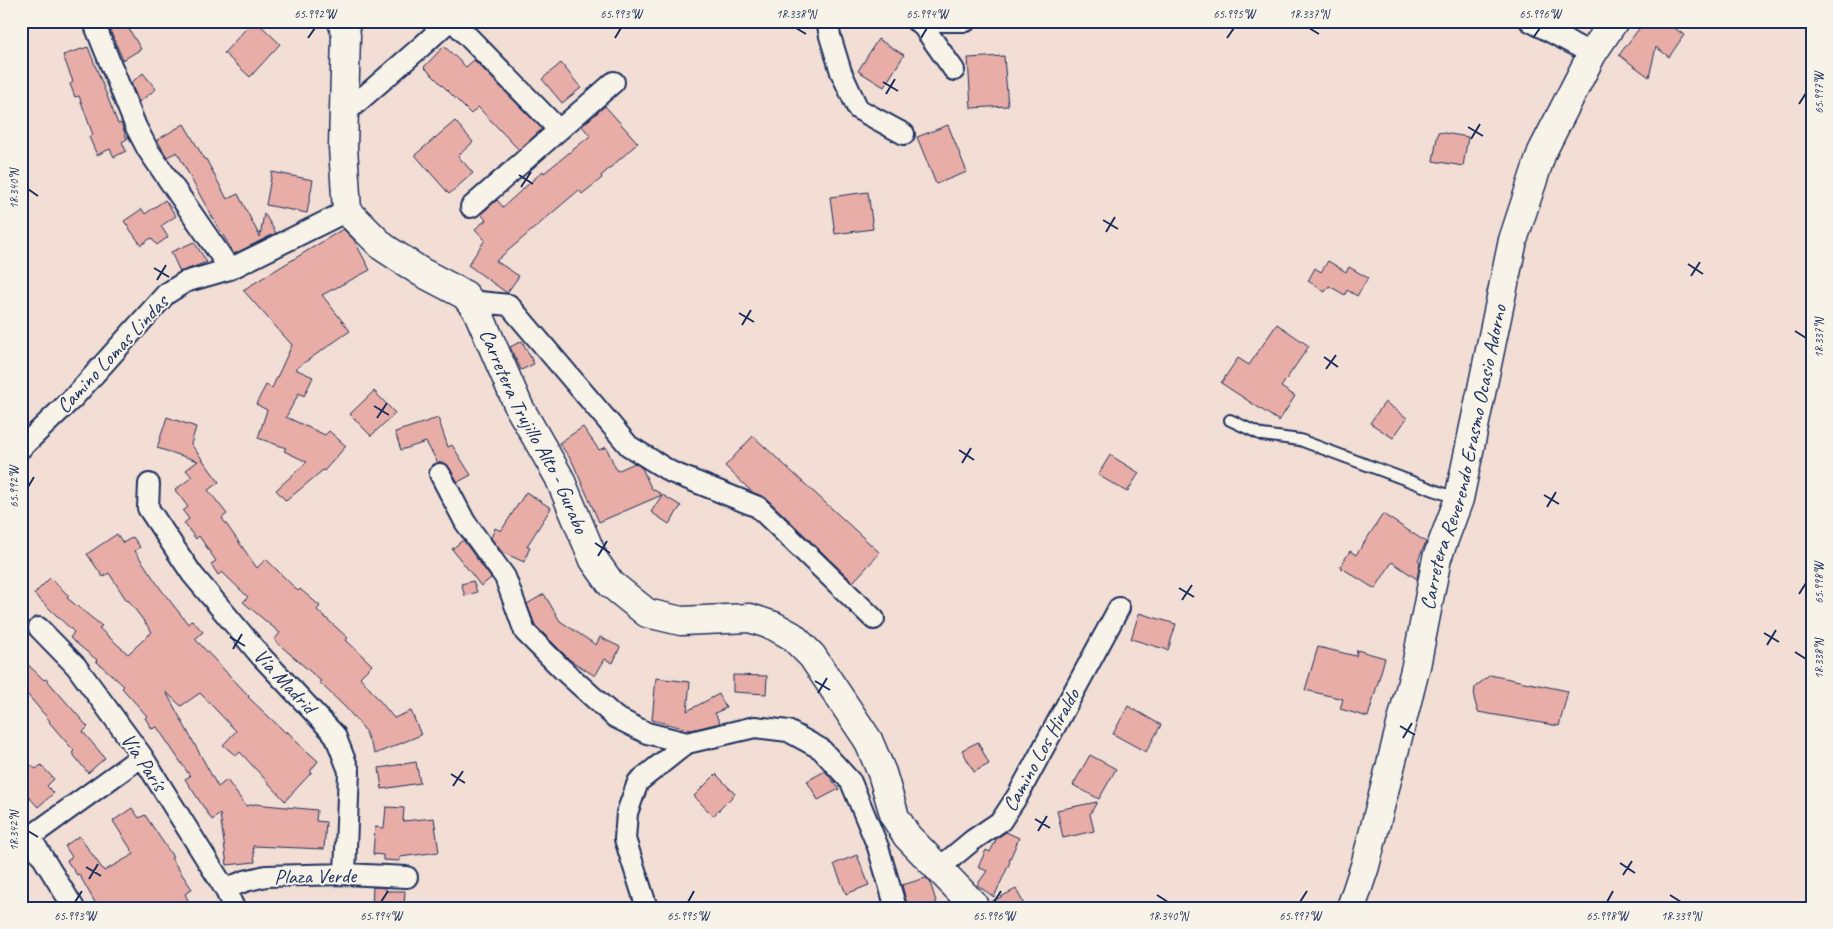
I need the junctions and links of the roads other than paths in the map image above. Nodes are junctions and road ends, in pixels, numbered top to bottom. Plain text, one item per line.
1 (342, 21) edge
2 (449, 21) edge
3 (454, 21) edge
4 (827, 21) edge
5 (966, 21) edge
6 (1530, 21) edge
7 (1614, 21) edge
8 (918, 22) edge
9 (94, 23) dead end
10 (1592, 54) junction
11 (954, 70) dead end
12 (614, 82) dead end
13 (344, 114) junction
14 (558, 130) junction
15 (904, 134) dead end
16 (471, 207) dead end
17 (346, 211) junction
18 (230, 269) junction
19 (469, 301) junction
20 (1230, 420) dead end
21 (21, 448) edge
22 (440, 474) dead end
23 (149, 484) dead end
24 (1459, 499) junction
25 (1119, 608) dead end
26 (874, 619) dead end
27 (39, 628) dead end
28 (687, 743) junction
29 (142, 756) junction
30 (25, 833) edge
31 (938, 869) junction
32 (345, 874) junction
33 (407, 877) dead end
34 (225, 889) junction
35 (74, 908) edge
36 (234, 908) edge
37 (647, 908) edge
38 (896, 908) edge
39 (974, 908) edge
40 (1351, 908) edge

1 - 13 main road
2 - 13 street
3 - 14 street
4 - 15 street
5 - 8 street
6 - 10 street
7 - 10 main road, Carretera Reverendo Erasmo Ocasio Adorno
8 - 11 street
9 - 18 street
10 - 24 main road, Carretera Reverendo Erasmo Ocasio Adorno
12 - 14 street
13 - 17 main road
14 - 16 street
17 - 18 street, Camino Lomas Lindas
17 - 19 main road, Carretera Trujillo Alto - Gurabo
18 - 21 street, Camino Lomas Lindas
19 - 26 street
19 - 31 main road, Carretera Trujillo Alto - Gurabo
20 - 24 lane
22 - 28 street
23 - 32 street, Vía Madrid
24 - 40 main road, Carretera Reverendo Erasmo Ocasio Adorno
25 - 31 street, Camino Los Hiraldo
27 - 29 street, Vía París
28 - 37 street
28 - 38 street
29 - 30 street
29 - 34 street, Vía París
30 - 35 street
31 - 39 main road, Carretera Trujillo Alto - Gurabo
32 - 33 street, Plaza Verde
32 - 34 street, Plaza Verde
34 - 36 street, Vía París

